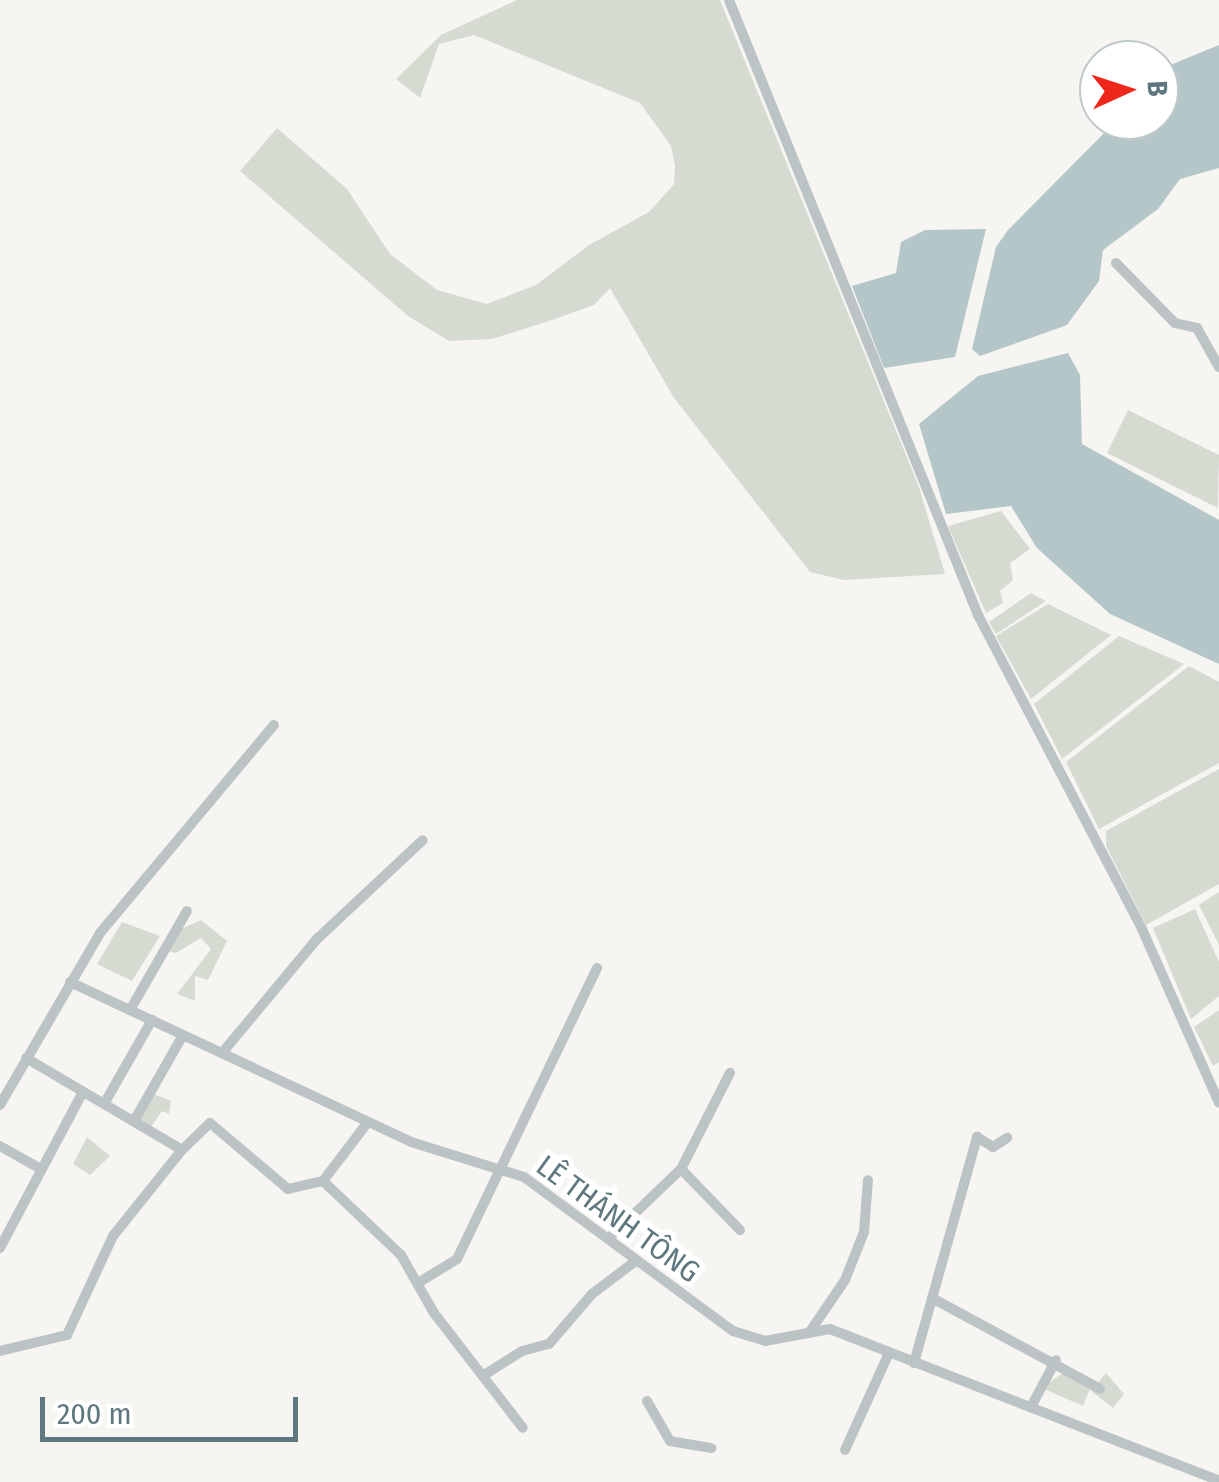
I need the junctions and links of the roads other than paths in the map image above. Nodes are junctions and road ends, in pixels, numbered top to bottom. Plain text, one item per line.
1 (729, 0) edge
2 (1116, 263) dead end
3 (1219, 367) edge
4 (274, 725) dead end
5 (424, 840) dead end
6 (187, 911) dead end
7 (597, 968) dead end
8 (70, 982) junction
9 (130, 1010) junction
10 (152, 1020) junction
11 (183, 1035) junction
12 (222, 1053) junction
13 (26, 1058) junction
14 (730, 1073) dead end
15 (82, 1092) junction
16 (1219, 1103) edge
17 (104, 1104) junction
18 (0, 1105) edge
19 (134, 1121) junction
20 (368, 1122) junction
21 (1006, 1138) dead end
22 (0, 1146) edge
23 (182, 1150) junction
24 (39, 1168) junction
25 (682, 1169) junction
26 (503, 1170) junction
27 (868, 1180) dead end
28 (324, 1181) junction
29 (4, 1223) edge
30 (740, 1230) dead end
31 (609, 1238) junction
32 (0, 1248) edge
33 (637, 1260) junction
34 (418, 1283) junction
35 (932, 1298) junction
36 (809, 1333) junction
37 (0, 1351) edge
38 (889, 1353) junction
39 (1056, 1360) junction
40 (914, 1363) junction
41 (484, 1375) junction
42 (1100, 1388) dead end
43 (647, 1401) dead end
44 (1031, 1407) junction
45 (523, 1428) dead end
46 (711, 1448) dead end
47 (845, 1450) dead end
48 (1219, 1481) edge

1 - 16 street
2 - 3 street
4 - 8 street
5 - 12 street
6 - 9 street
7 - 26 street
8 - 9 street, LÊ THÁNH TÔNG
8 - 13 street
9 - 10 street, LÊ THÁNH TÔNG
10 - 11 street, LÊ THÁNH TÔNG
10 - 17 street
11 - 12 street, LÊ THÁNH TÔNG
11 - 19 street
12 - 20 street, LÊ THÁNH TÔNG
13 - 15 street
13 - 18 street
14 - 25 street
15 - 17 street
15 - 24 street
17 - 19 street
19 - 23 street
20 - 26 street, LÊ THÁNH TÔNG
20 - 28 street
21 - 35 street
22 - 24 street
23 - 28 street
23 - 37 street
24 - 29 street
25 - 30 street
25 - 31 street
26 - 31 street, LÊ THÁNH TÔNG
26 - 34 street
27 - 36 street
28 - 34 street
29 - 32 street
31 - 33 street, LÊ THÁNH TÔNG
33 - 36 street, LÊ THÁNH TÔNG
33 - 41 street
34 - 41 street
35 - 39 street
35 - 40 street
36 - 38 street, LÊ THÁNH TÔNG
38 - 40 street, LÊ THÁNH TÔNG
38 - 47 street
39 - 42 street
39 - 44 street
40 - 44 street, LÊ THÁNH TÔNG
41 - 45 street
43 - 46 street
44 - 48 street, LÊ THÁNH TÔNG

